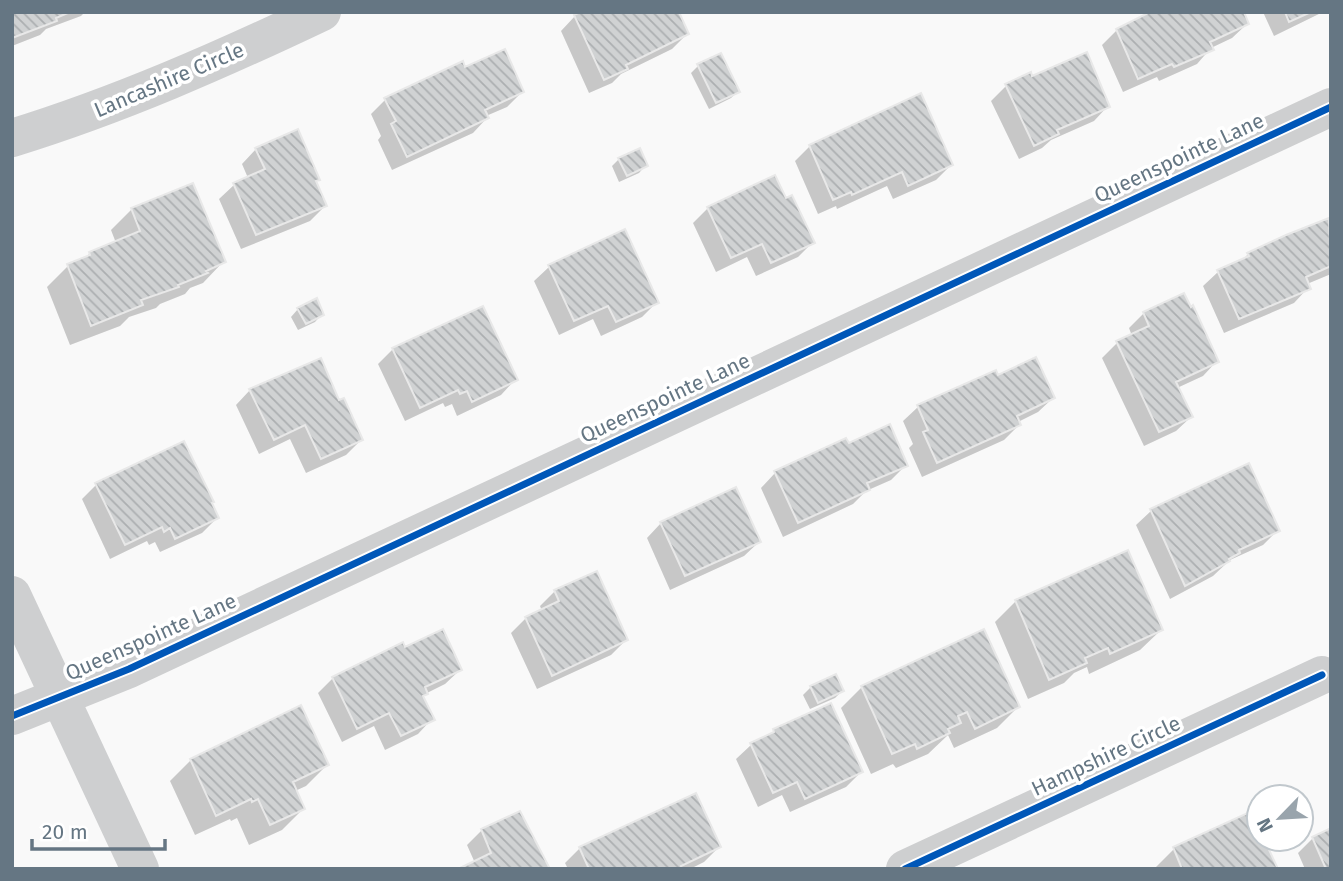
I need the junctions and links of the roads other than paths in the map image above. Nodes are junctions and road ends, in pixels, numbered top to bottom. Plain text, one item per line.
1 (322, 12) edge
2 (1331, 107) edge
3 (12, 138) edge
4 (12, 595) edge
5 (1322, 675) dead end
6 (61, 696) junction
7 (12, 716) edge
8 (140, 869) edge
9 (905, 869) edge

1 - 3 street, Lancashire Circle
2 - 6 street, Queenspointe Lane
4 - 6 street
5 - 9 street, Hampshire Circle
6 - 7 street, Queenspointe Lane
6 - 8 street

